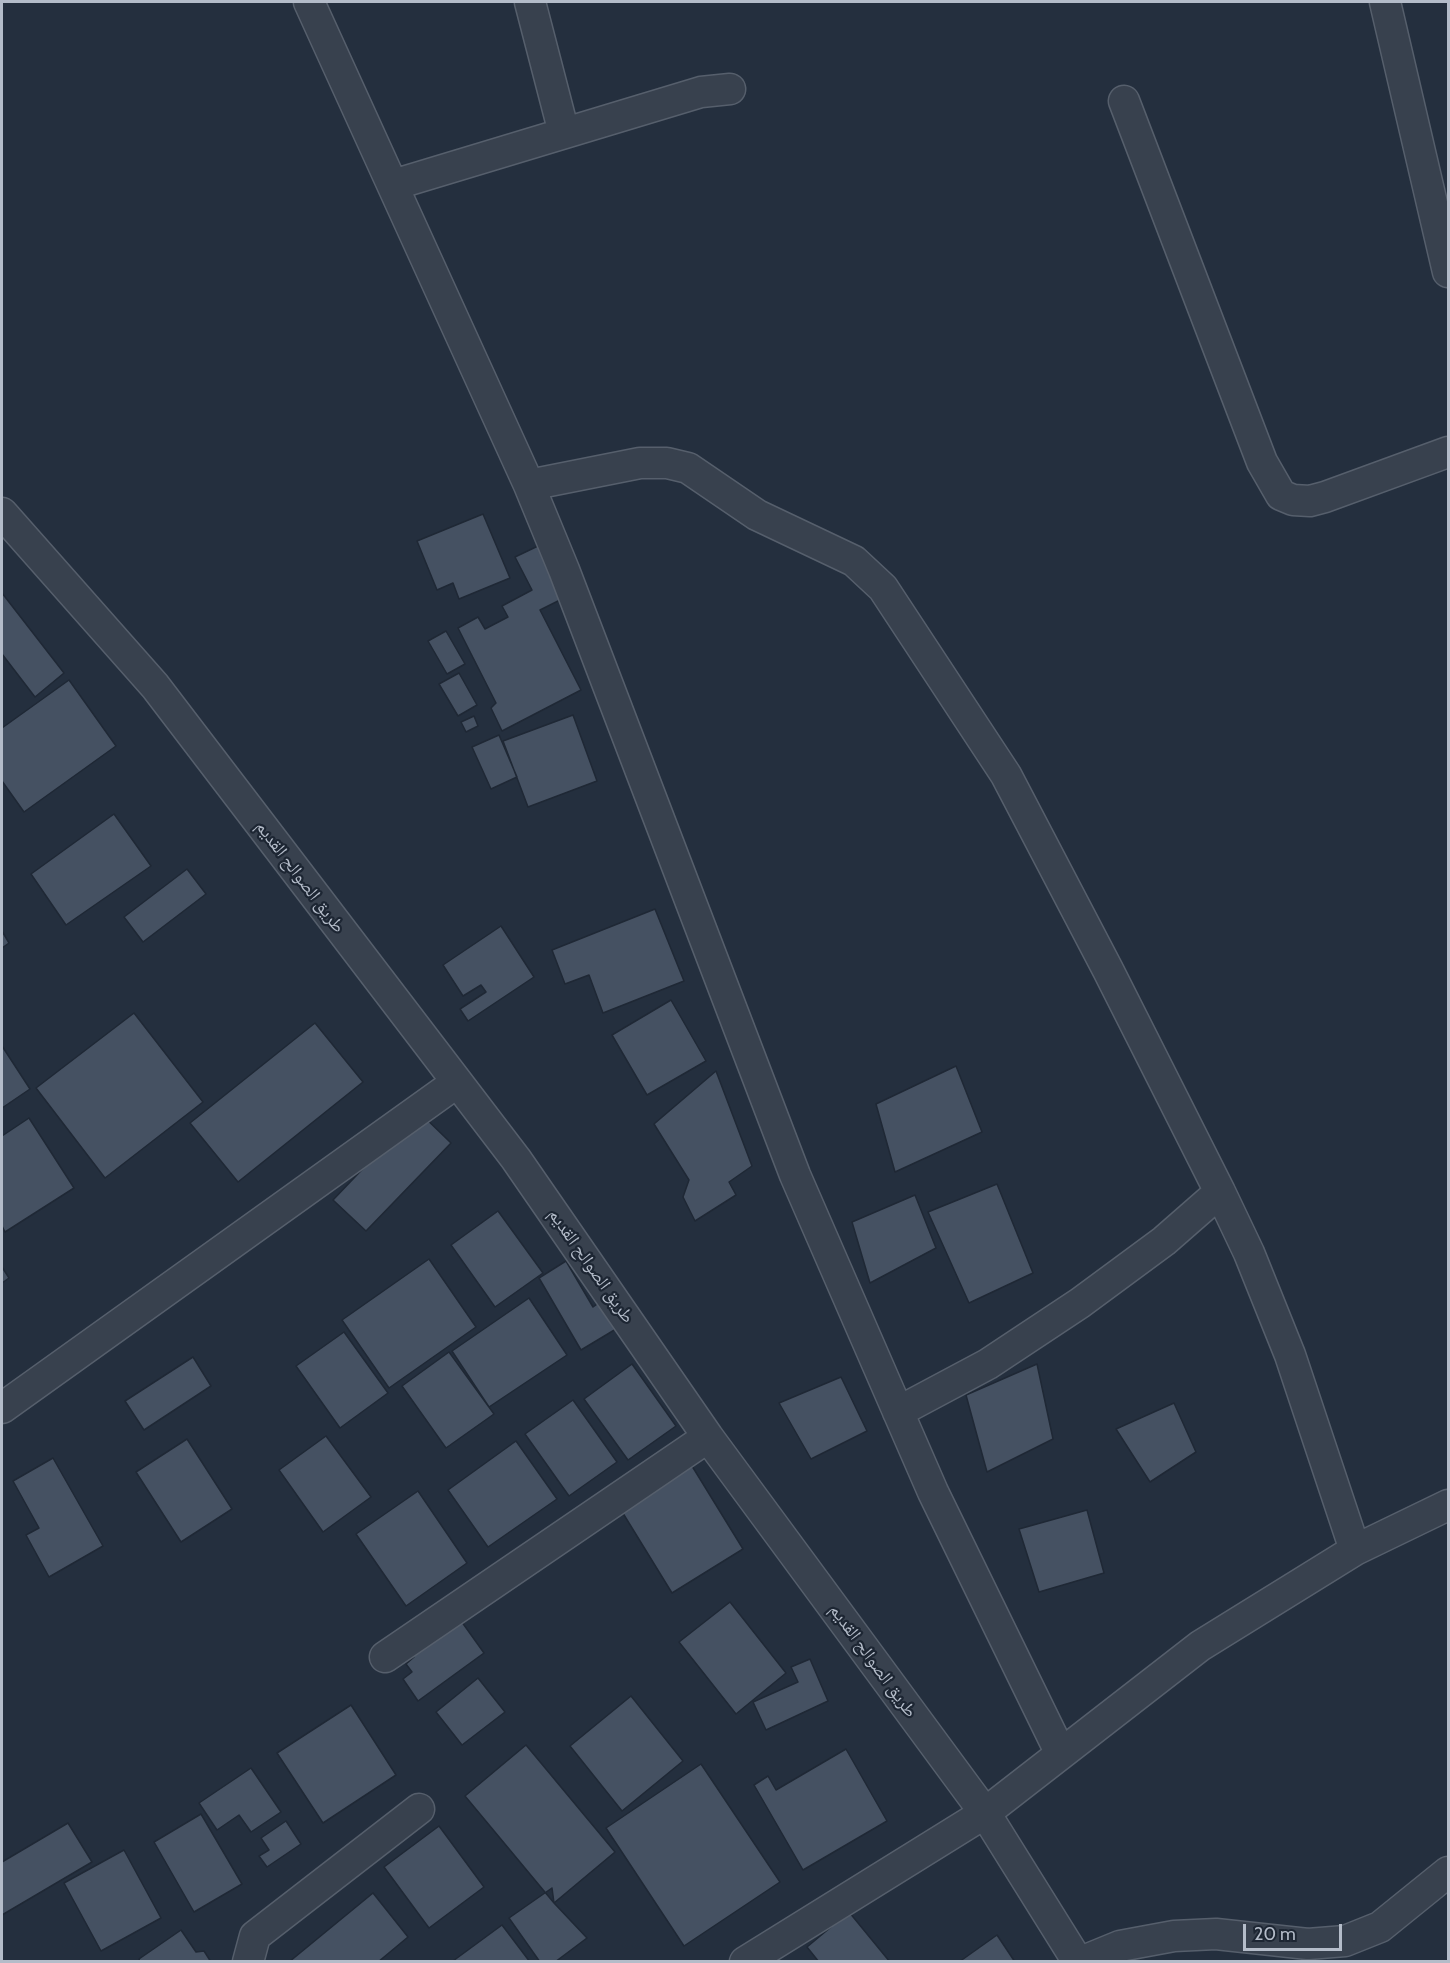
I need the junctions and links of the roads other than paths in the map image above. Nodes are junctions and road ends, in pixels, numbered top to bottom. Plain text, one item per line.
1 (309, 2) edge
2 (530, 2) edge
3 (1385, 2) edge
4 (730, 89) dead end
5 (1124, 101) dead end
6 (564, 133) junction
7 (393, 185) junction
8 (1449, 273) edge
9 (1449, 452) edge
10 (529, 485) junction
11 (2, 513) edge
12 (456, 1083) junction
13 (1220, 1192) junction
14 (2, 1408) edge
15 (898, 1412) junction
16 (708, 1437) junction
17 (1449, 1505) edge
18 (1355, 1550) junction
19 (384, 1657) dead end
20 (1060, 1752) junction
21 (419, 1809) dead end
22 (985, 1813) junction
23 (1449, 1872) edge
24 (248, 1962) edge
25 (745, 1962) edge
26 (1079, 1962) edge

1 - 7 street
2 - 6 street
3 - 8 street
4 - 6 street
5 - 9 street
6 - 7 street
7 - 10 street
10 - 13 street
10 - 15 street
11 - 12 street, طريق الصوالح القديم
12 - 14 street
12 - 16 street, طريق الصوالح القديم
13 - 15 street
13 - 18 street
15 - 20 street
16 - 19 street
16 - 22 street, طريق الصوالح القديم
17 - 18 street
18 - 20 street
20 - 22 street
21 - 24 street
22 - 25 street
22 - 26 street, طريق الصوالح القديم
23 - 26 street

